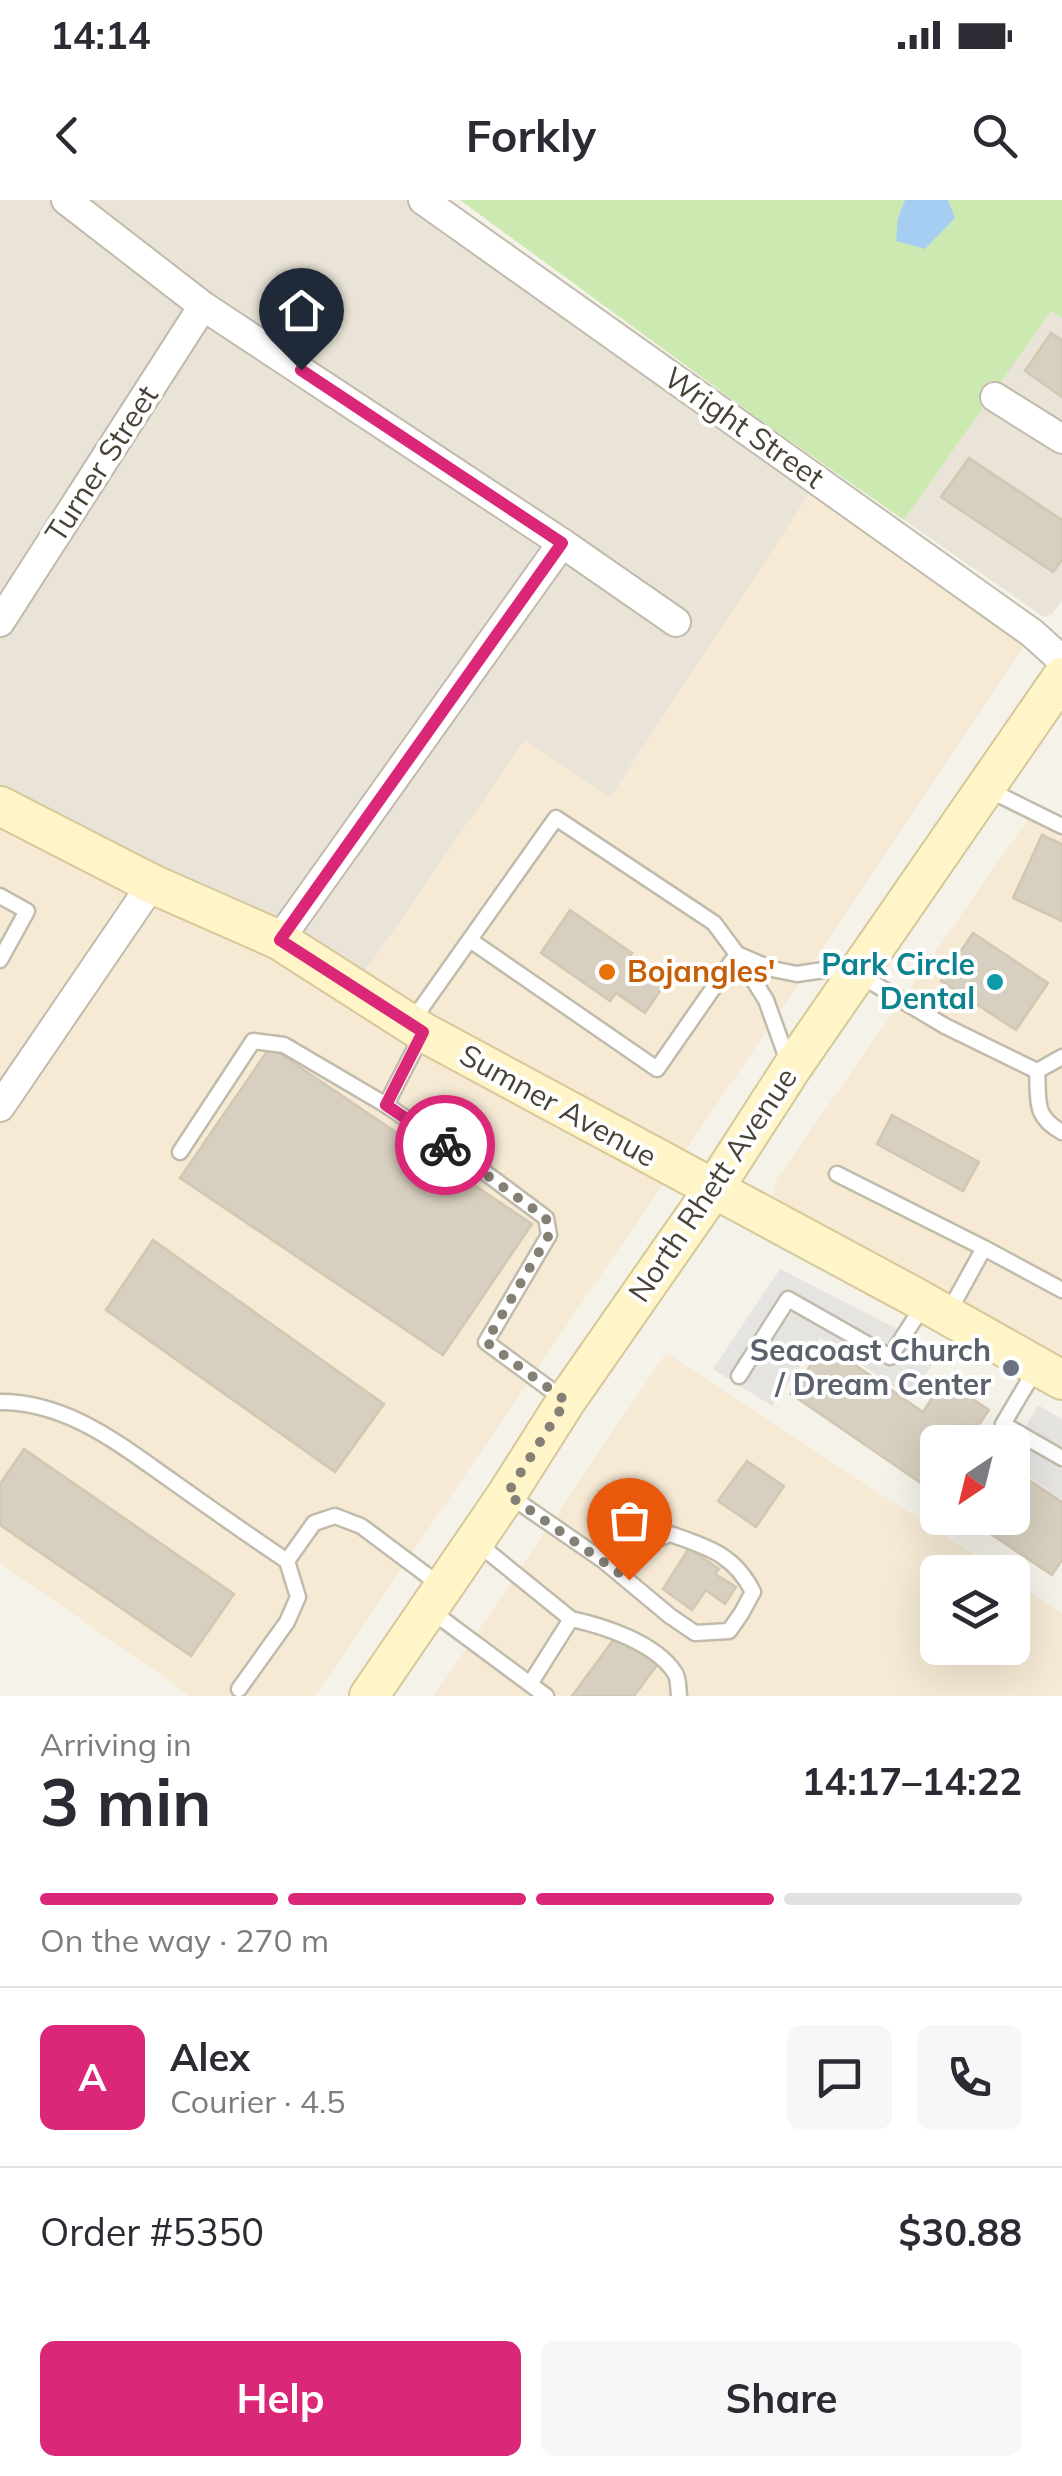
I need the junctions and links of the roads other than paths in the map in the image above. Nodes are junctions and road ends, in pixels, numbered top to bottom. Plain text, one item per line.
1 (66, 200) edge
2 (423, 200) edge
3 (203, 306) junction
4 (995, 397) dead end
5 (1062, 440) edge
6 (562, 543) junction
7 (0, 622) edge
8 (676, 622) dead end
9 (1062, 660) edge
10 (1062, 678) edge
11 (984, 788) junction
12 (0, 806) edge
13 (1062, 826) edge
14 (152, 884) junction
15 (0, 896) edge
16 (280, 940) junction
17 (470, 940) junction
18 (737, 954) junction
19 (0, 960) edge
20 (856, 973) junction
21 (417, 1028) junction
22 (1062, 1057) edge
23 (791, 1069) junction
24 (1037, 1072) junction
25 (386, 1105) junction
26 (0, 1107) edge
27 (1062, 1132) edge
28 (180, 1152) dead end
29 (837, 1174) dead end
30 (713, 1190) junction
31 (984, 1248) junction
32 (1062, 1290) edge
33 (936, 1309) junction
34 (1050, 1373) edge
35 (739, 1376) dead end
36 (566, 1401) junction
37 (0, 1402) edge
38 (1062, 1458) edge
39 (507, 1494) junction
40 (474, 1541) junction
41 (286, 1561) junction
42 (604, 1562) junction
43 (435, 1597) junction
44 (571, 1619) junction
45 (530, 1684) junction
46 (239, 1689) dead end
47 (378, 1689) edge
48 (546, 1696) edge
49 (679, 1696) edge

1 - 3 street
2 - 9 street, Wright Street
3 - 6 street
3 - 7 street, Turner Street
4 - 5 street
6 - 8 street
6 - 16 street
10 - 11 main road, North Rhett Avenue
11 - 13 lane
11 - 20 main road, North Rhett Avenue
12 - 14 main road, Sumner Avenue
14 - 16 main road, Sumner Avenue
14 - 26 street
15 - 19 lane
16 - 21 main road, Sumner Avenue
17 - 18 lane
17 - 18 lane
17 - 21 lane
18 - 20 lane
18 - 23 lane
20 - 23 main road, North Rhett Avenue
20 - 24 lane
21 - 25 lane
21 - 30 main road, Sumner Avenue
22 - 24 lane
23 - 30 main road, North Rhett Avenue
24 - 27 lane
25 - 28 lane
25 - 36 lane
29 - 31 lane
30 - 33 main road, Sumner Avenue
30 - 36 main road, North Rhett Avenue
31 - 32 lane
31 - 33 lane
33 - 34 main road, Sumner Avenue
33 - 35 lane
34 - 38 lane
36 - 39 main road, North Rhett Avenue
37 - 41 lane
39 - 40 main road, North Rhett Avenue
39 - 42 lane
40 - 43 main road, North Rhett Avenue
40 - 44 lane
41 - 43 lane
41 - 46 lane
42 - 42 lane
43 - 45 lane
43 - 47 main road, North Rhett Avenue
44 - 45 lane
44 - 49 lane
45 - 48 lane

